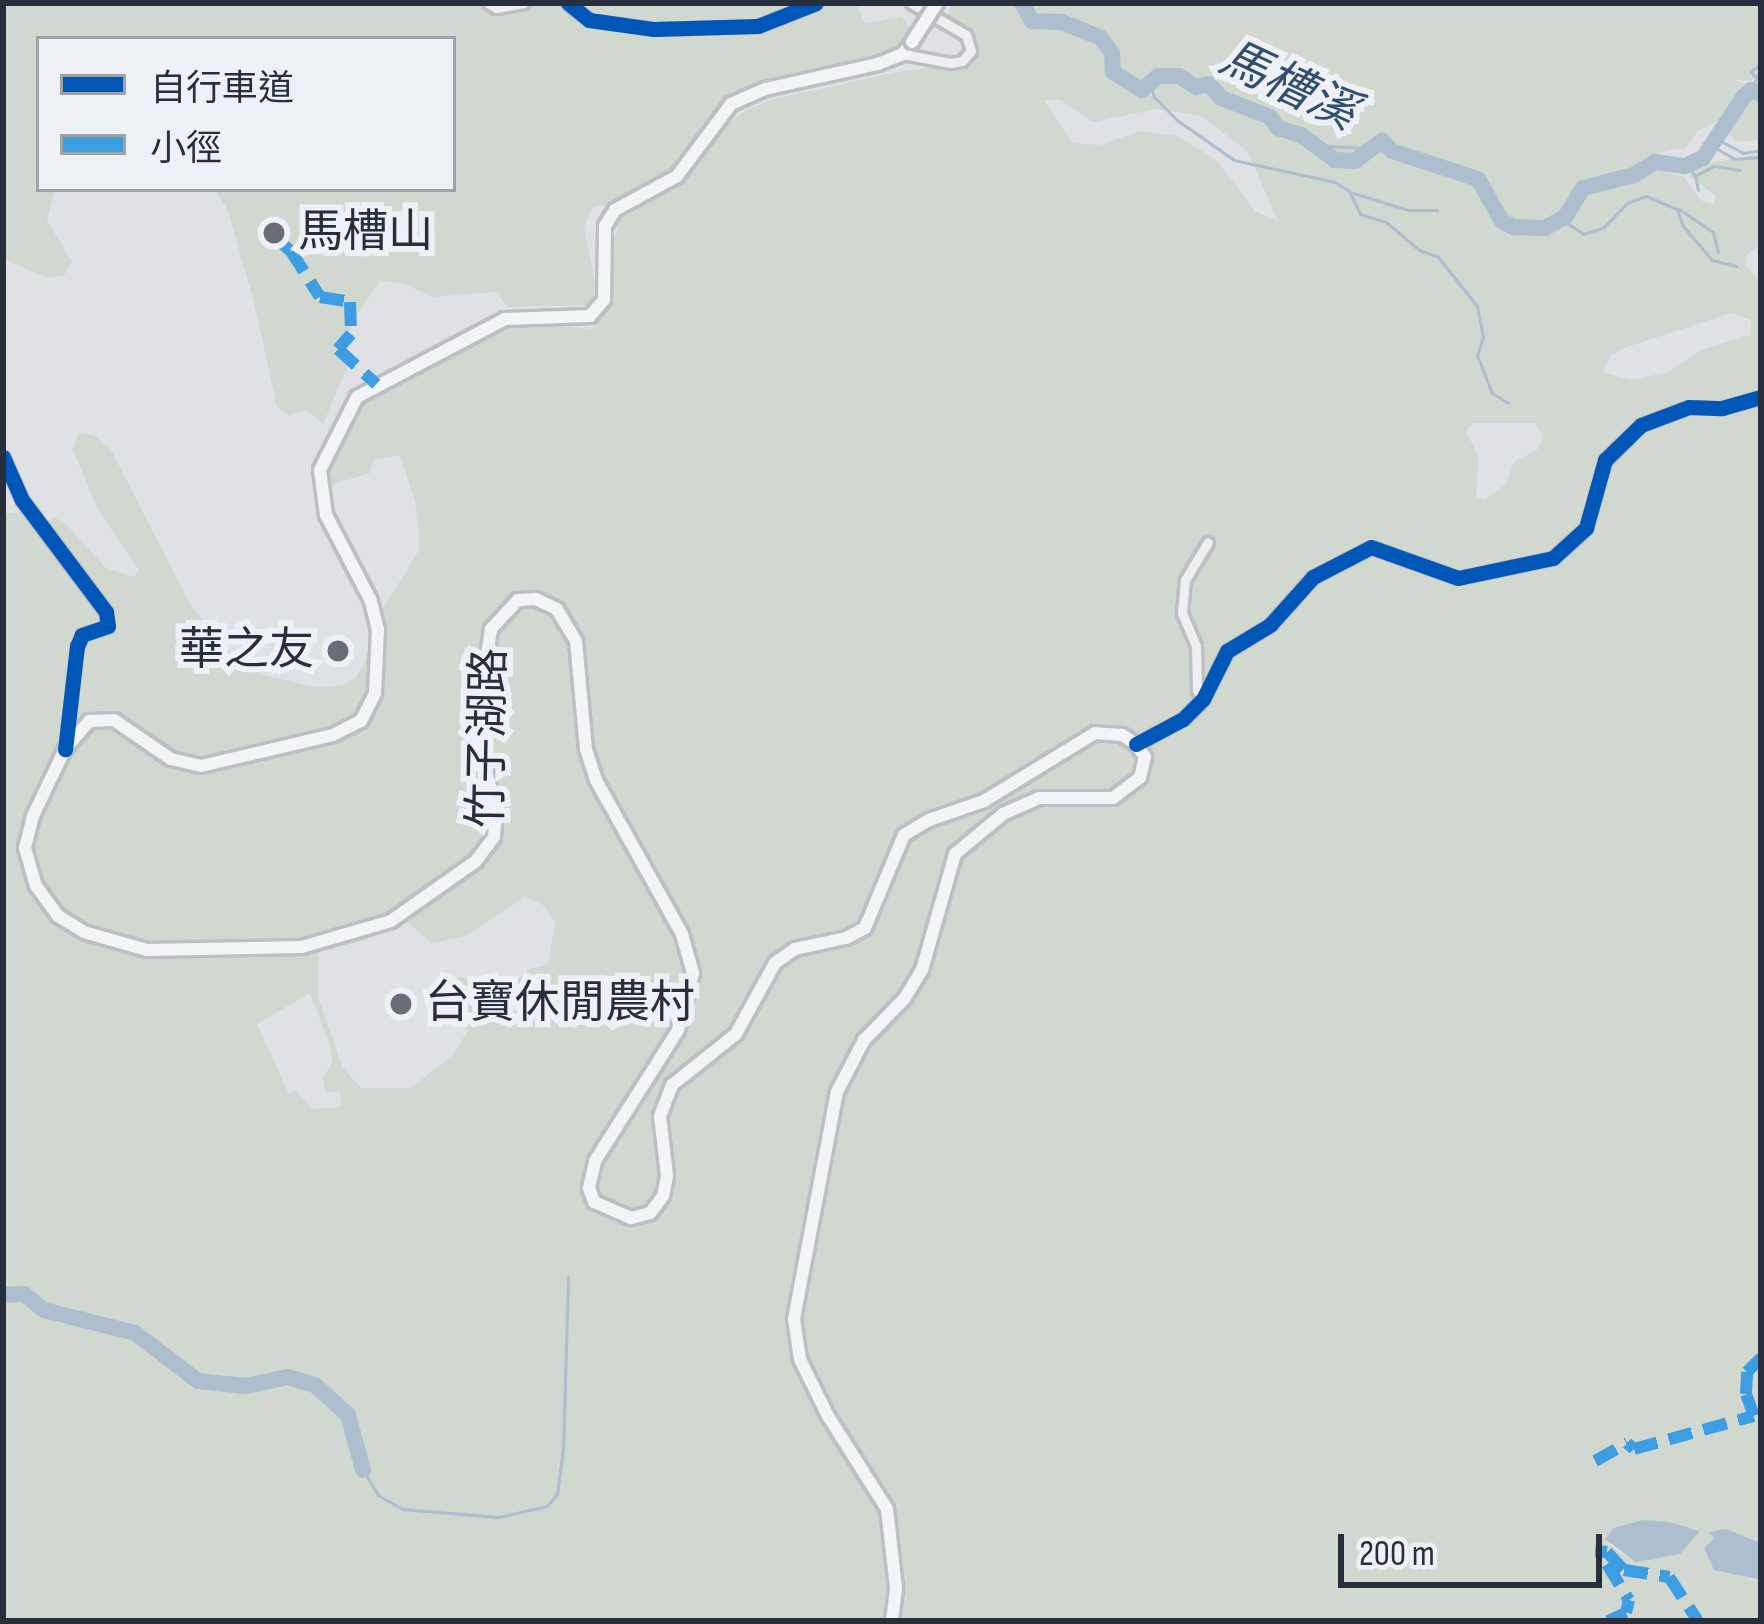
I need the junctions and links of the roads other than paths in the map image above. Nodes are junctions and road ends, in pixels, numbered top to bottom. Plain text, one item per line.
1 (488, 3) edge
2 (524, 3) edge
3 (568, 3) edge
4 (816, 3) edge
5 (911, 3) edge
6 (937, 3) edge
7 (908, 48) junction
8 (1761, 397) edge
9 (3, 457) edge
10 (1208, 542) dead end
11 (1203, 699) junction
12 (1136, 744) junction
13 (65, 749) junction
14 (892, 1621) edge

1 - 2 street
3 - 4 street
5 - 7 street
6 - 7 main road, bridge
7 - 13 main road
8 - 11 street
9 - 13 street
10 - 11 street
11 - 12 street
12 - 13 main road, 竹子湖路
12 - 14 main road

